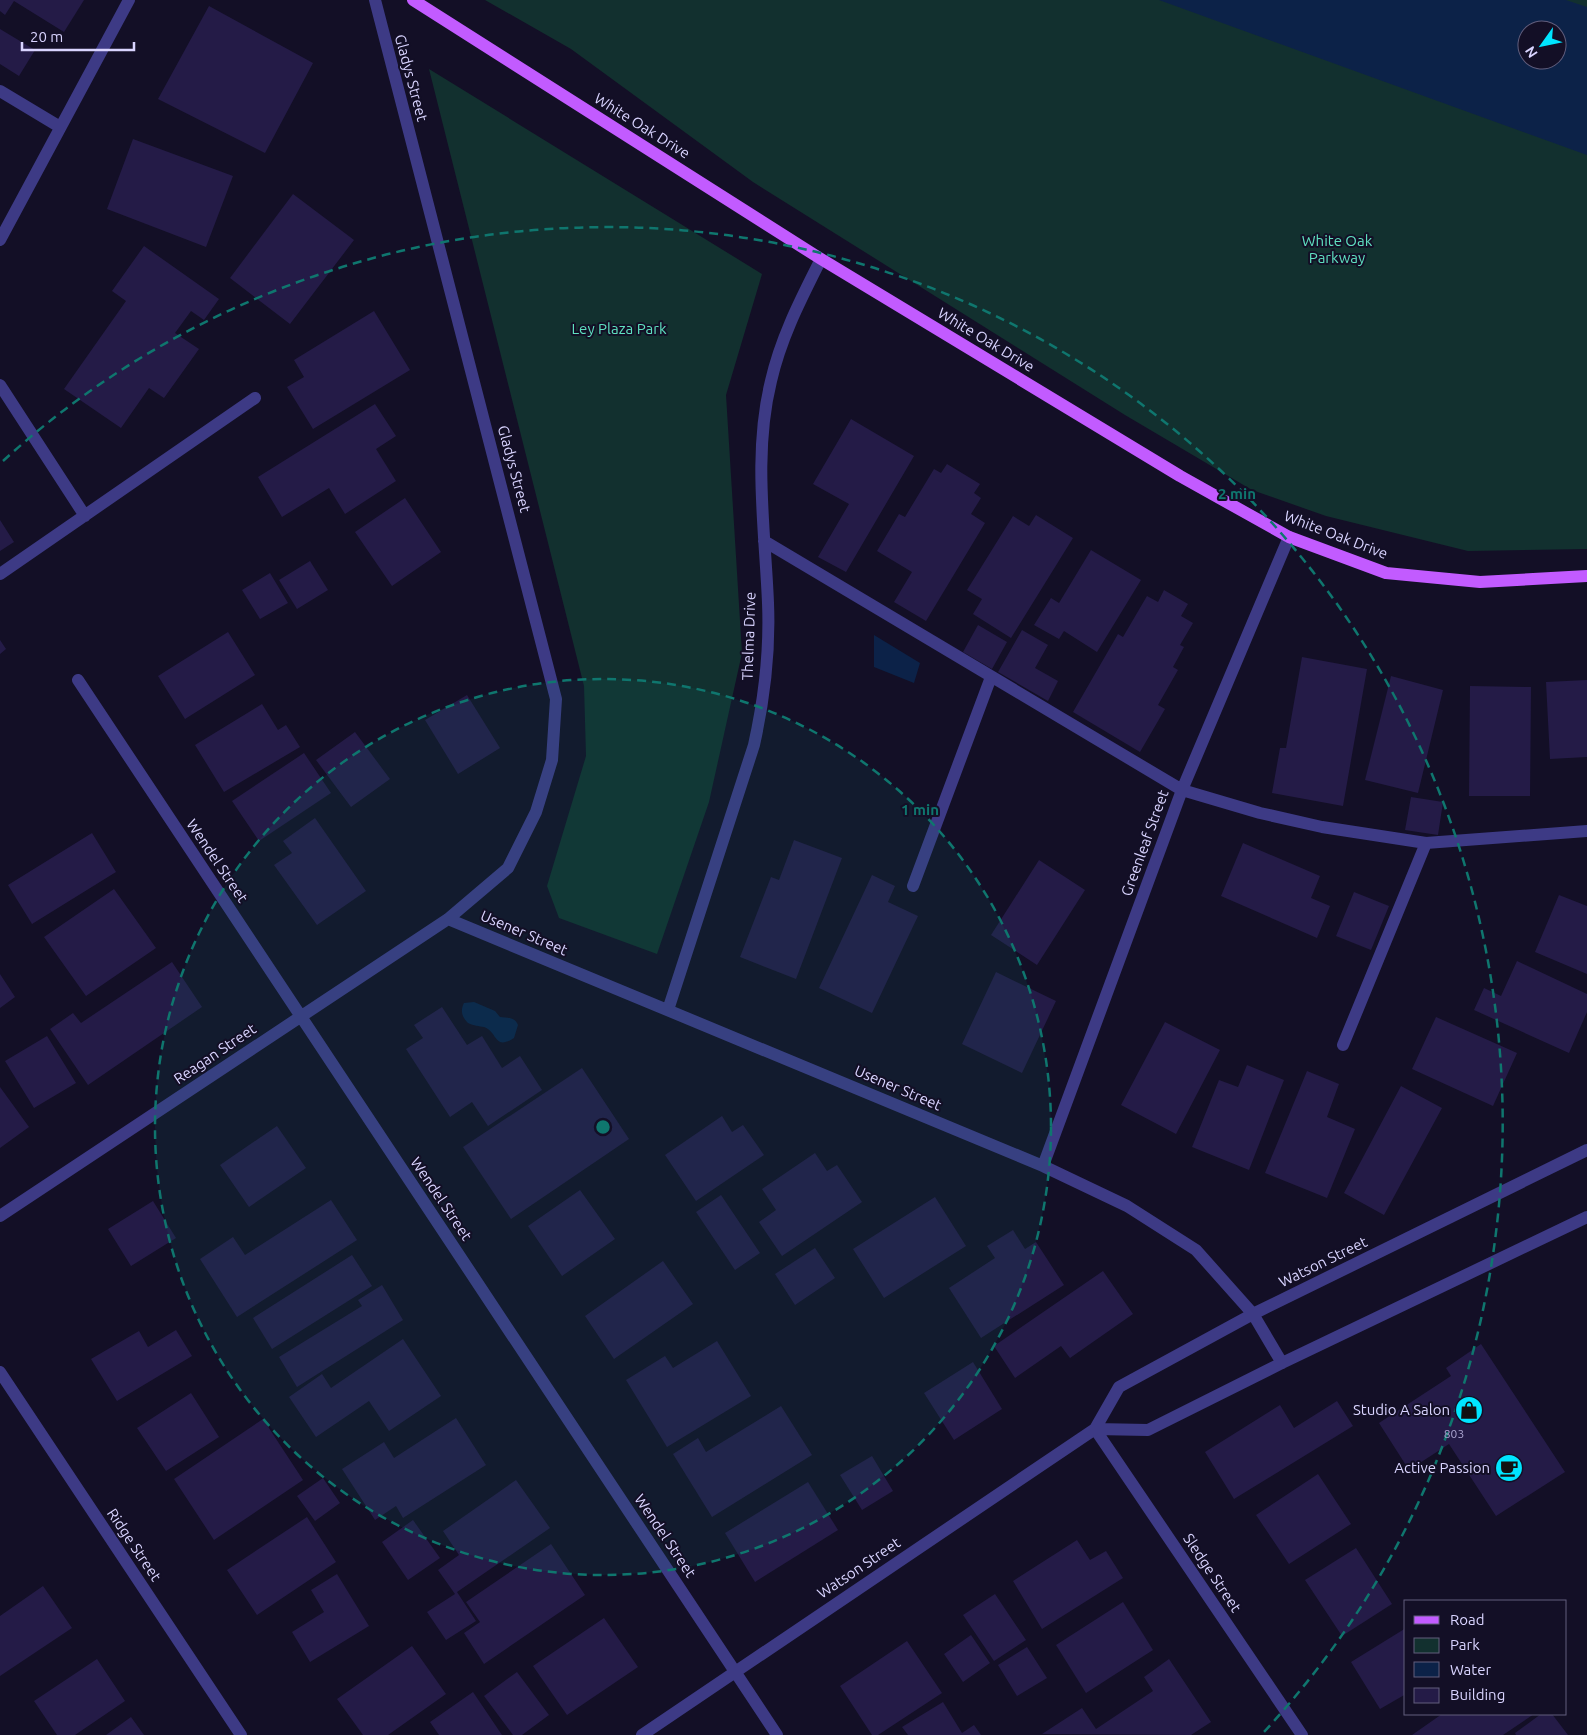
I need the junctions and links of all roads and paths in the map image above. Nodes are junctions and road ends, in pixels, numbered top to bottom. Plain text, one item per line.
1 (129, 0) edge
2 (374, 0) edge
3 (412, 0) edge
4 (0, 91) edge
5 (60, 127) junction
6 (0, 240) edge
7 (821, 259) junction
8 (0, 385) edge
9 (255, 398) dead end
10 (85, 516) junction
11 (1289, 536) junction
12 (764, 542) junction
13 (0, 574) edge
14 (1587, 576) edge
15 (992, 677) junction
16 (78, 680) dead end
17 (1182, 790) junction
18 (1587, 831) edge
19 (1426, 843) junction
20 (913, 886) dead end
21 (448, 919) junction
22 (668, 1010) junction
23 (300, 1016) junction
24 (1343, 1045) dead end
25 (1587, 1150) edge
26 (1043, 1166) junction
27 (0, 1216) edge
28 (1587, 1217) edge
29 (1253, 1314) junction
30 (1282, 1363) junction
31 (0, 1372) edge
32 (1095, 1429) junction
33 (735, 1672) junction
34 (241, 1735) edge
35 (642, 1735) edge
36 (777, 1735) edge
37 (1302, 1735) edge

1 - 5 street
2 - 21 street, Gladys Street
3 - 7 main road, White Oak Drive
4 - 5 street
5 - 6 street
7 - 11 main road, White Oak Drive
7 - 12 street, Thelma Drive
8 - 10 street
9 - 10 street
10 - 13 street
11 - 14 main road, White Oak Drive
11 - 17 street, Greenleaf Street
12 - 15 street
12 - 22 street, Thelma Drive
15 - 17 street
15 - 20 street
16 - 23 street, Wendel Street
17 - 19 street
17 - 26 street, Greenleaf Street
18 - 19 street
19 - 24 street
21 - 22 street, Usener Street
21 - 23 street, Reagan Street
22 - 26 street, Usener Street
23 - 27 street, Reagan Street
23 - 33 street, Wendel Street
25 - 29 street, Watson Street
26 - 29 street, Usener Street
28 - 30 street
29 - 30 street, Usener Street
29 - 32 street, Watson Street
30 - 32 street
31 - 34 street, Ridge Street
32 - 33 street, Watson Street
32 - 37 street, Sledge Street
33 - 35 street, Watson Street
33 - 36 street, Wendel Street

